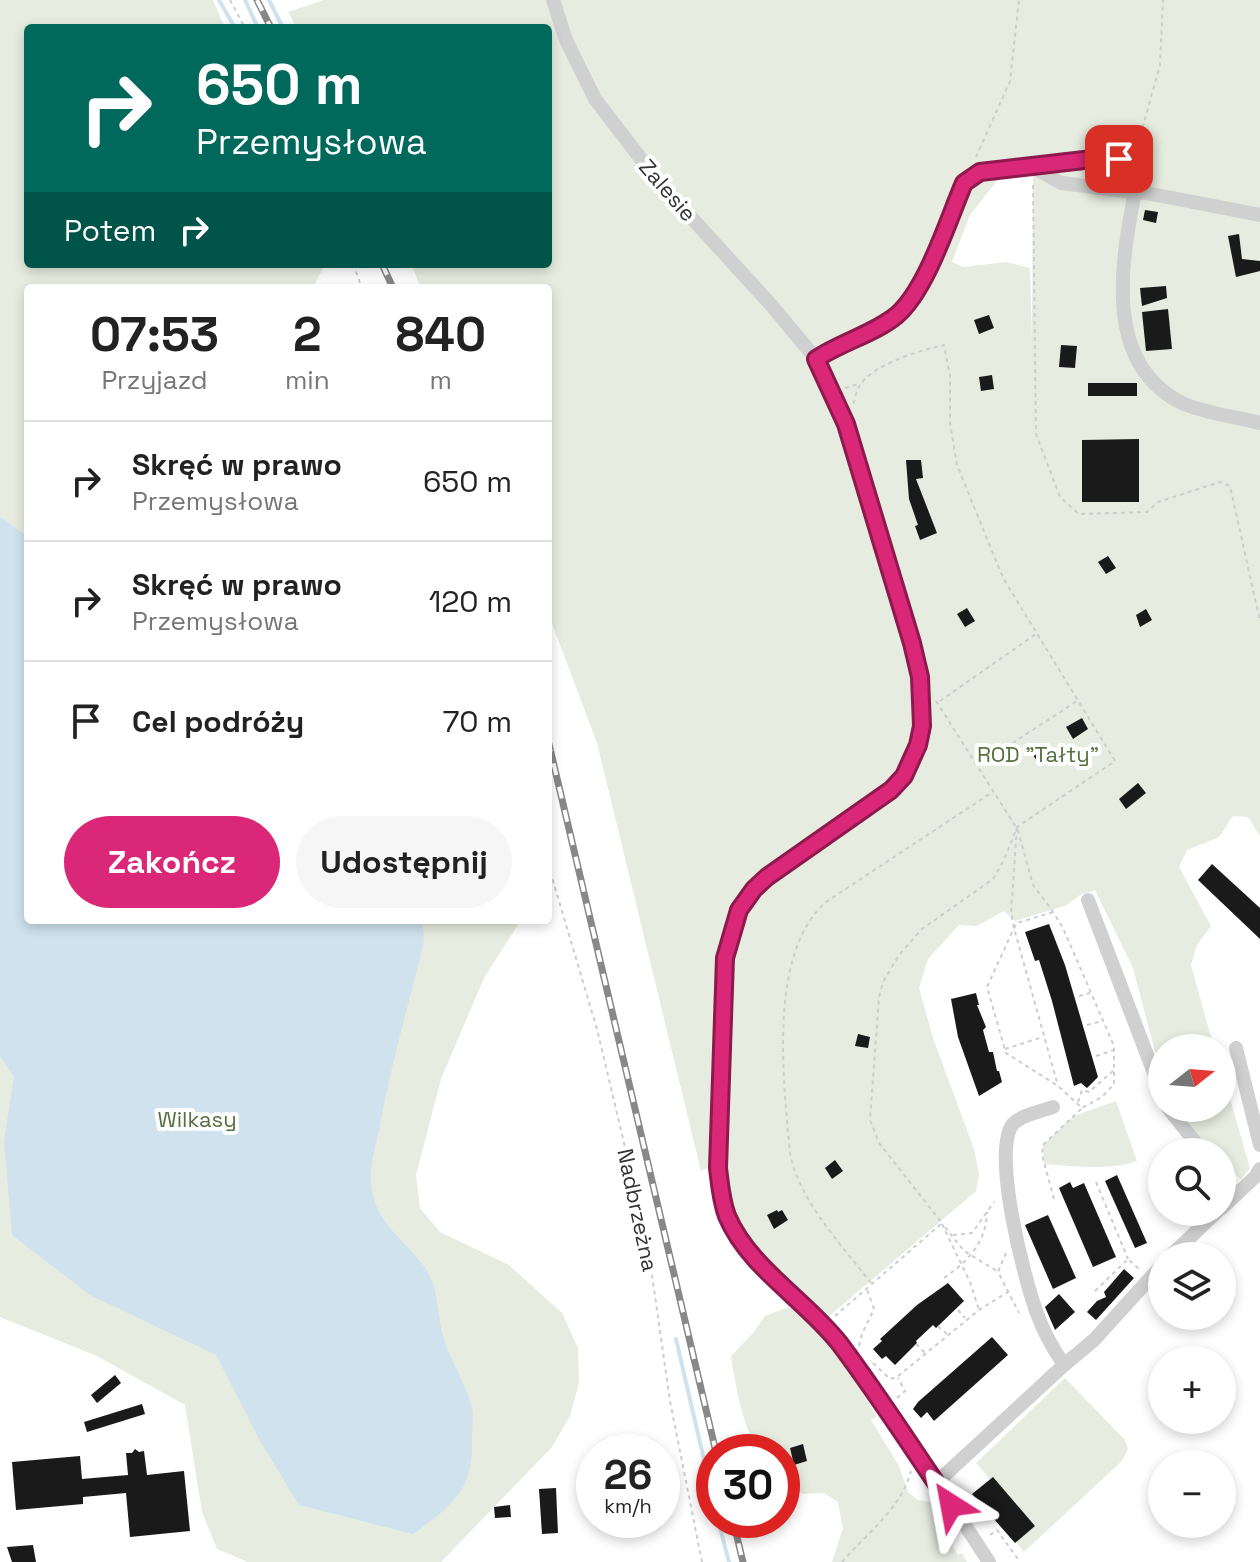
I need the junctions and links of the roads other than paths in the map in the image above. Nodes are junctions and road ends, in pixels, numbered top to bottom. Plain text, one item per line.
1 (553, 0) edge
2 (1033, 167) junction
3 (1140, 192) junction
4 (1260, 215) edge
5 (816, 359) junction
6 (1260, 423) edge
7 (1088, 900) dead end
8 (1236, 1048) dead end
9 (1148, 1057) edge
10 (1053, 1107) dead end
11 (1179, 1122) edge
12 (1192, 1138) edge
13 (1260, 1145) edge
14 (1260, 1169) edge
15 (1236, 1194) edge
16 (1202, 1226) edge
17 (1185, 1242) edge
18 (1148, 1281) edge
19 (1064, 1365) junction
20 (936, 1483) junction
21 (989, 1562) edge

1 - 5 street, Zalesie
2 - 3 street
2 - 3 street
2 - 5 street
3 - 4 street
3 - 6 street
5 - 20 street, Zalesie
7 - 9 street
8 - 13 street
10 - 19 street
11 - 12 street
14 - 15 street
16 - 17 street
18 - 19 street
19 - 20 street
20 - 21 street, Zalesie

